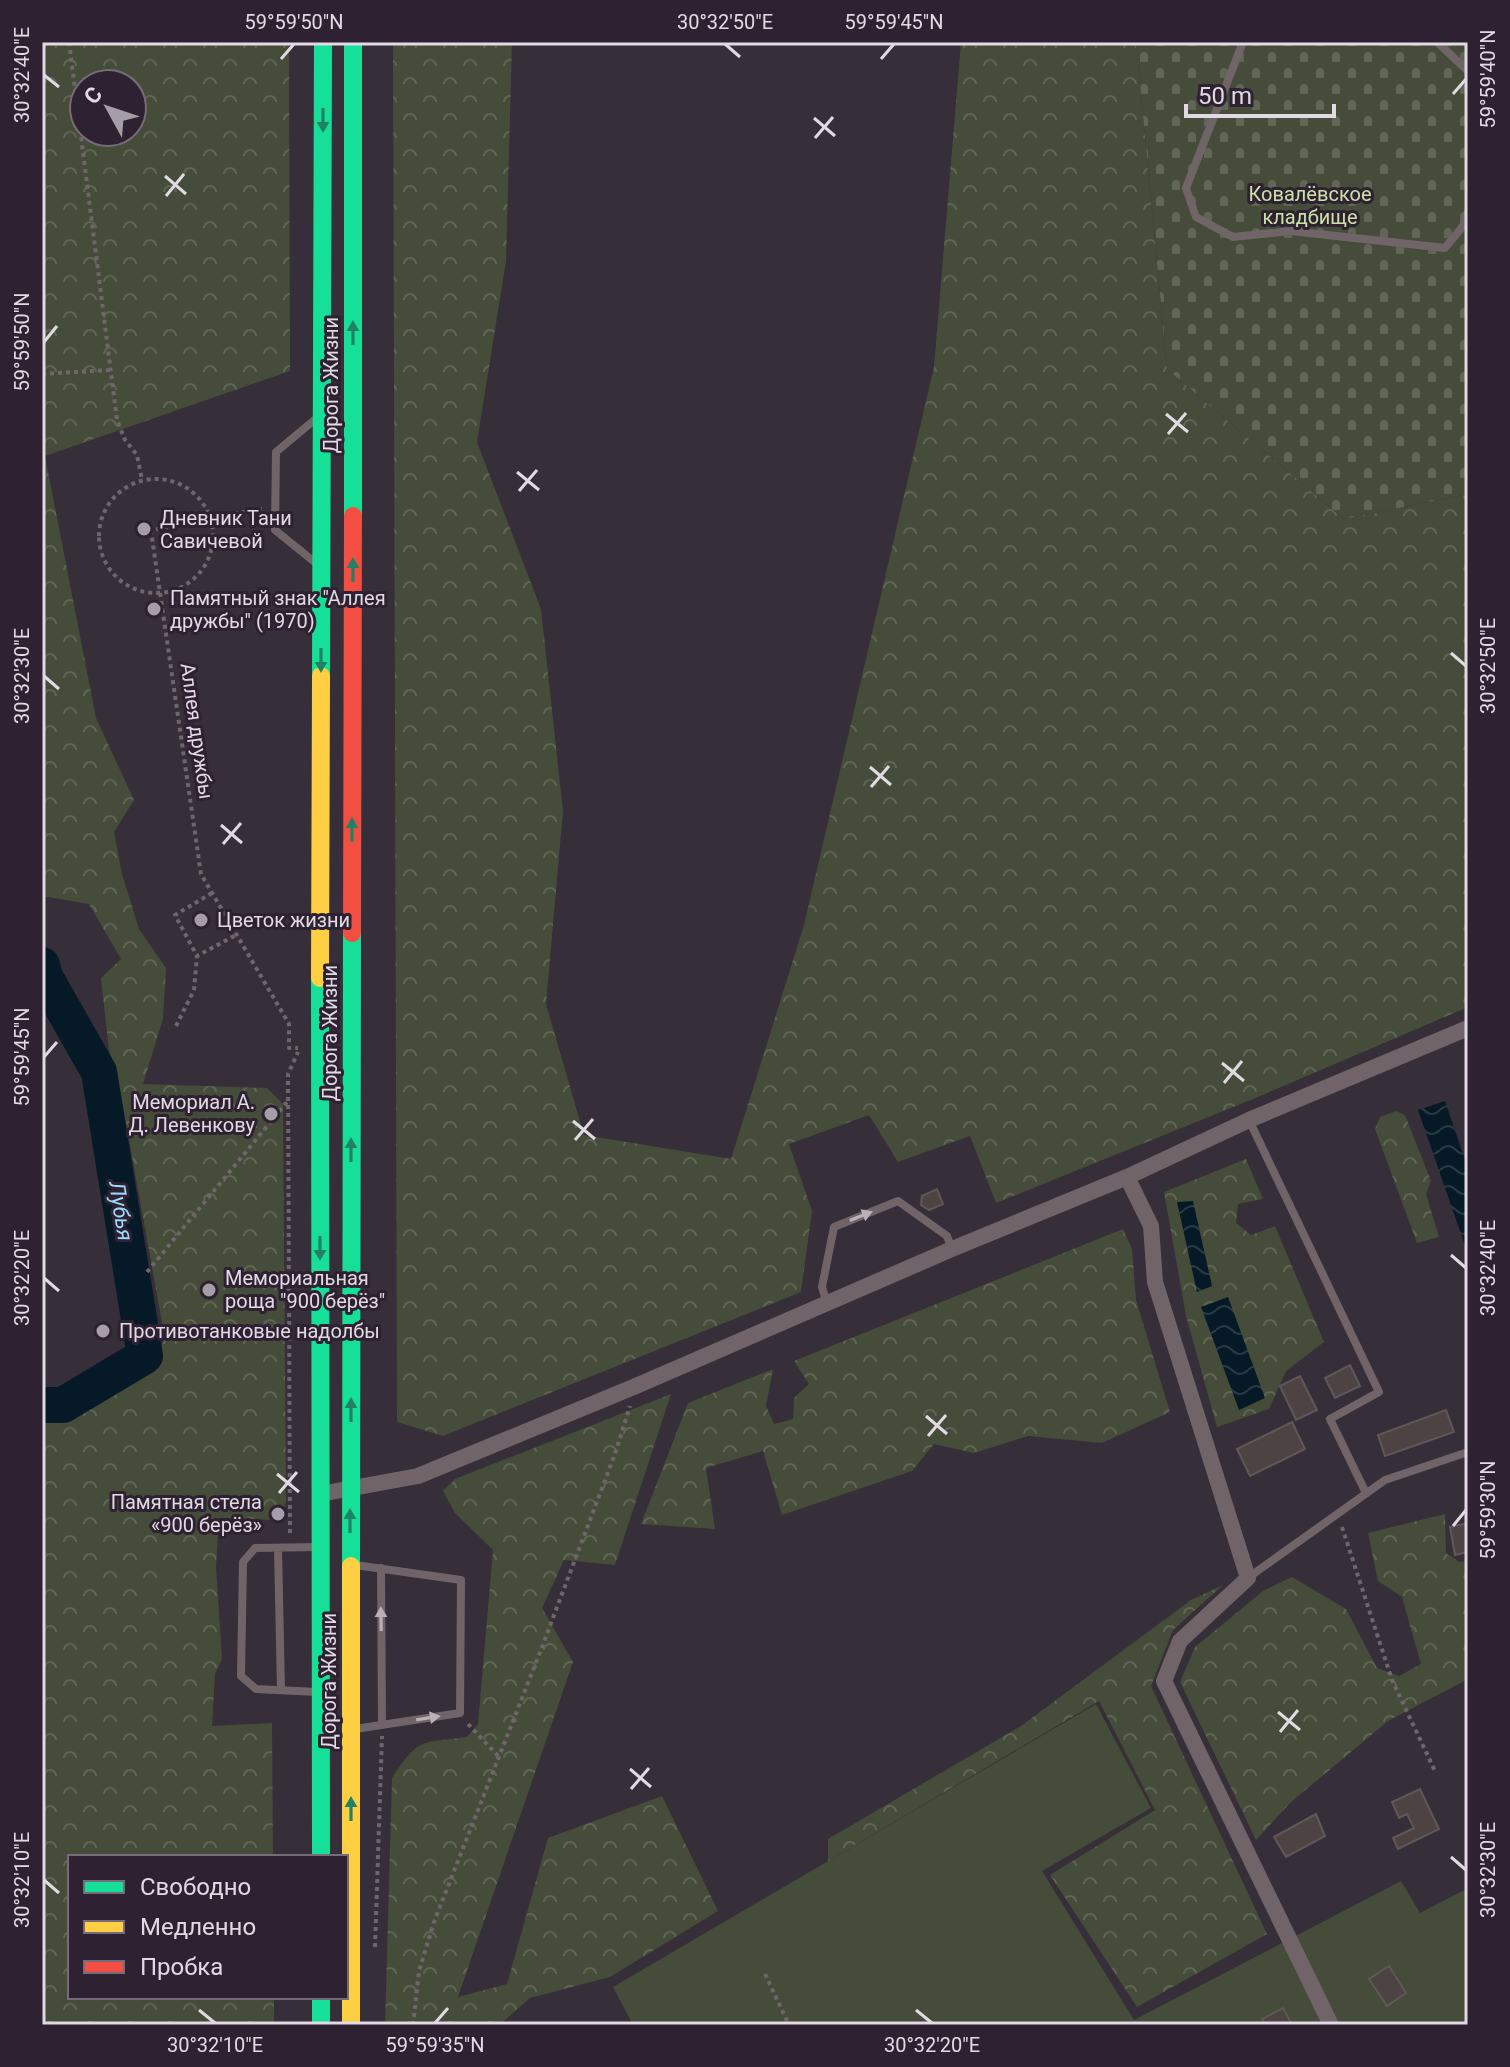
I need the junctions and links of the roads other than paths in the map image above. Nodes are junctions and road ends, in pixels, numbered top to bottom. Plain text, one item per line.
1 (323, 42) edge
2 (353, 42) edge
3 (1243, 42) edge
4 (1437, 42) edge
5 (1468, 71) edge
6 (1468, 211) edge
7 (322, 414) junction
8 (322, 568) junction
9 (1468, 1028) edge
10 (1249, 1120) junction
11 (1127, 1177) junction
12 (952, 1249) junction
13 (827, 1303) junction
14 (1468, 1452) edge
15 (350, 1488) junction
16 (1366, 1493) junction
17 (320, 1494) junction
18 (320, 1547) junction
19 (278, 1548) junction
20 (351, 1564) junction
21 (381, 1568) junction
22 (1248, 1578) junction
23 (281, 1690) junction
24 (320, 1692) junction
25 (382, 1725) junction
26 (350, 1729) junction
27 (321, 1855) edge
28 (321, 1999) edge
29 (321, 2025) edge
30 (351, 2025) edge
31 (1331, 2025) edge

1 -> 7 main road, Дорога Жизни
15 -> 2 main road, Дорога Жизни
3 - 6 lane
4 - 5 lane
7 - 8 main road, Дорога Жизни
7 - 8 lane
8 -> 17 main road, Дорога Жизни
9 - 10 street
10 - 11 street
10 - 16 lane
11 - 12 street
11 - 22 street
12 - 13 street
13 -> 12 lane
13 - 15 street
14 - 16 lane
15 - 17 street
20 -> 15 main road, Дорога Жизни
16 - 22 lane
17 - 18 main road, Дорога Жизни
18 - 19 lane
18 - 24 main road, Дорога Жизни
19 - 23 lane
19 - 23 lane
20 - 21 lane
20 - 26 main road, Дорога Жизни
25 -> 21 lane
25 -> 21 lane
22 - 31 street
23 - 24 lane
24 - 27 main road, Дорога Жизни
25 - 26 lane
30 -> 26 main road, Дорога Жизни
28 - 29 main road

